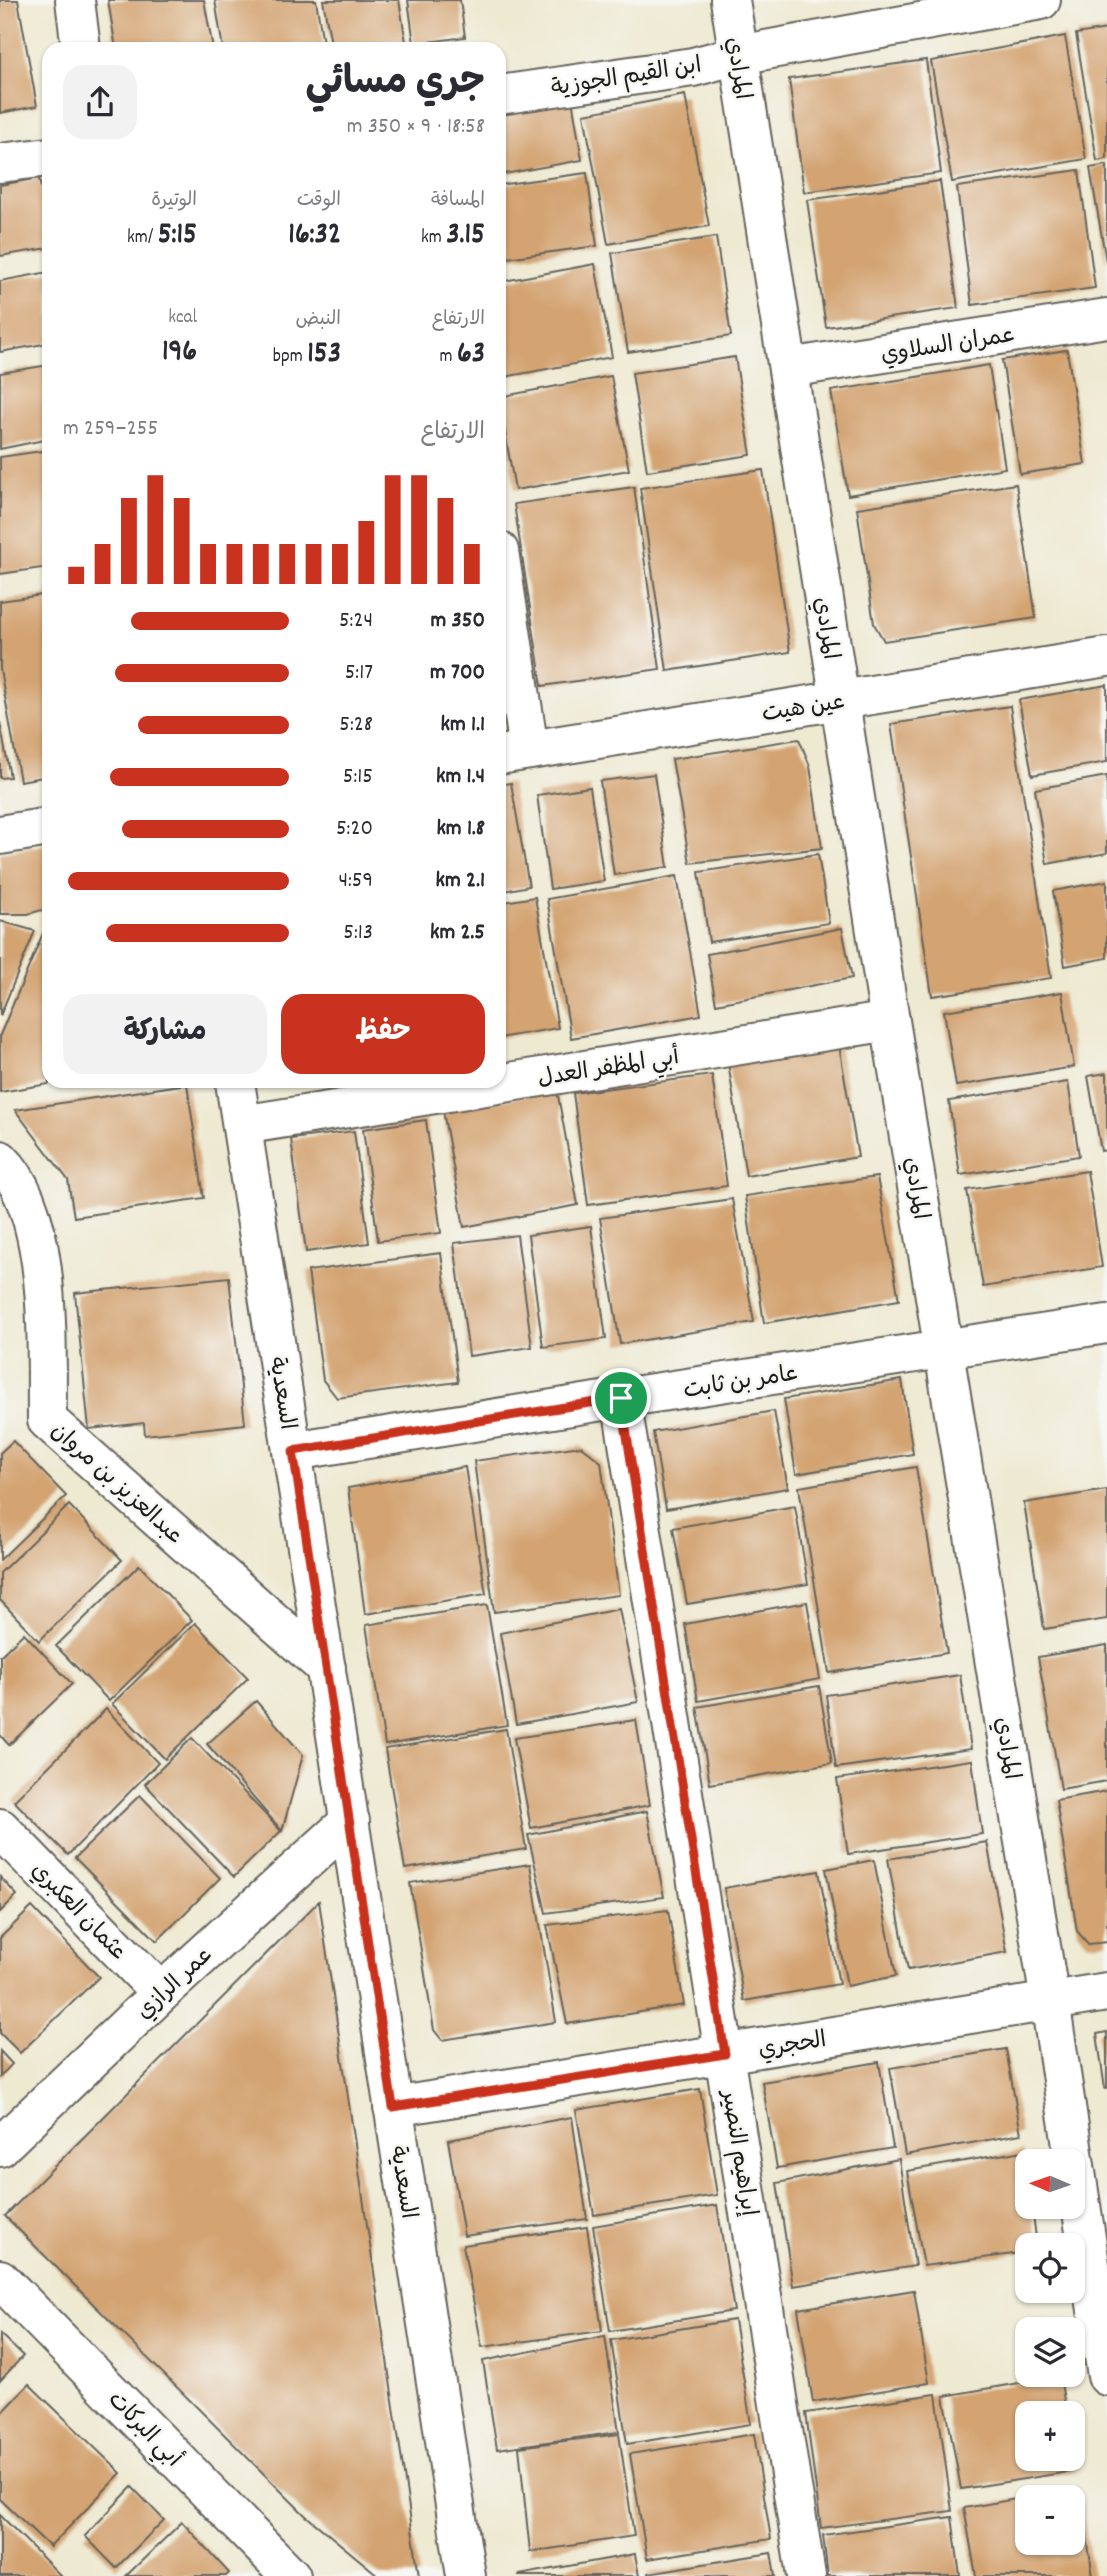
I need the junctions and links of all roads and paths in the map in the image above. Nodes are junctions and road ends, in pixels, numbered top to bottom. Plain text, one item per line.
1 (75, 0) edge
2 (730, 0) edge
3 (1041, 0) edge
4 (80, 42) edge
5 (738, 55) junction
6 (506, 94) edge
7 (42, 158) edge
8 (0, 163) edge
9 (1107, 318) edge
10 (788, 369) junction
11 (506, 645) edge
12 (1107, 657) edge
13 (839, 700) junction
14 (514, 752) edge
15 (42, 828) edge
16 (0, 835) edge
17 (890, 1020) junction
18 (506, 1082) edge
19 (236, 1088) edge
20 (470, 1088) edge
21 (242, 1125) junction
22 (0, 1160) edge
23 (1107, 1324) edge
24 (945, 1349) junction
25 (621, 1398) junction
26 (293, 1451) junction
27 (326, 1668) junction
28 (350, 1821) junction
29 (0, 1828) edge
30 (1107, 1992) edge
31 (160, 1993) junction
32 (1050, 2001) junction
33 (725, 2054) junction
34 (393, 2107) junction
35 (0, 2147) edge
36 (0, 2279) edge
37 (1103, 2322) edge
38 (1107, 2376) edge
39 (291, 2576) edge
40 (466, 2576) edge
41 (806, 2576) edge

1 - 4 street
2 - 5 street, المرادي
3 - 5 street, ابن القيم الجوزية
5 - 6 street, ابن القيم الجوزية
5 - 10 street, المرادي
7 - 8 street
9 - 10 street, عمران السلاوي
10 - 13 street, المرادي
11 - 14 street
12 - 13 street, عين هيت
13 - 14 street, عين هيت
13 - 17 street, المرادي
15 - 16 street
17 - 18 street, أبي المظفر العدل
17 - 24 street, المرادي
19 - 21 street, السعدية
20 - 21 street, أبي المظفر العدل
21 - 26 street, السعدية
22 - 27 street, عبدالعزيز بن مروان
23 - 24 street, عامر بن ثابت
24 - 25 street, عامر بن ثابت
24 - 32 street, المرادي
25 - 26 street, عامر بن ثابت
25 - 33 street, إبراهيم النصير
26 - 27 street, السعدية
27 - 28 street, السعدية
28 - 31 street, عمر الرازي
28 - 34 street, السعدية
29 - 31 street, عثمان العكبري
30 - 32 street, الحجري
31 - 35 street, عمر الرازي
32 - 33 street, الحجري
32 - 37 street, المرادي
33 - 34 street, الحجري
33 - 41 street, إبراهيم النصير
34 - 40 street, السعدية
36 - 39 street, أبي البركات
37 - 38 street, المرادي

